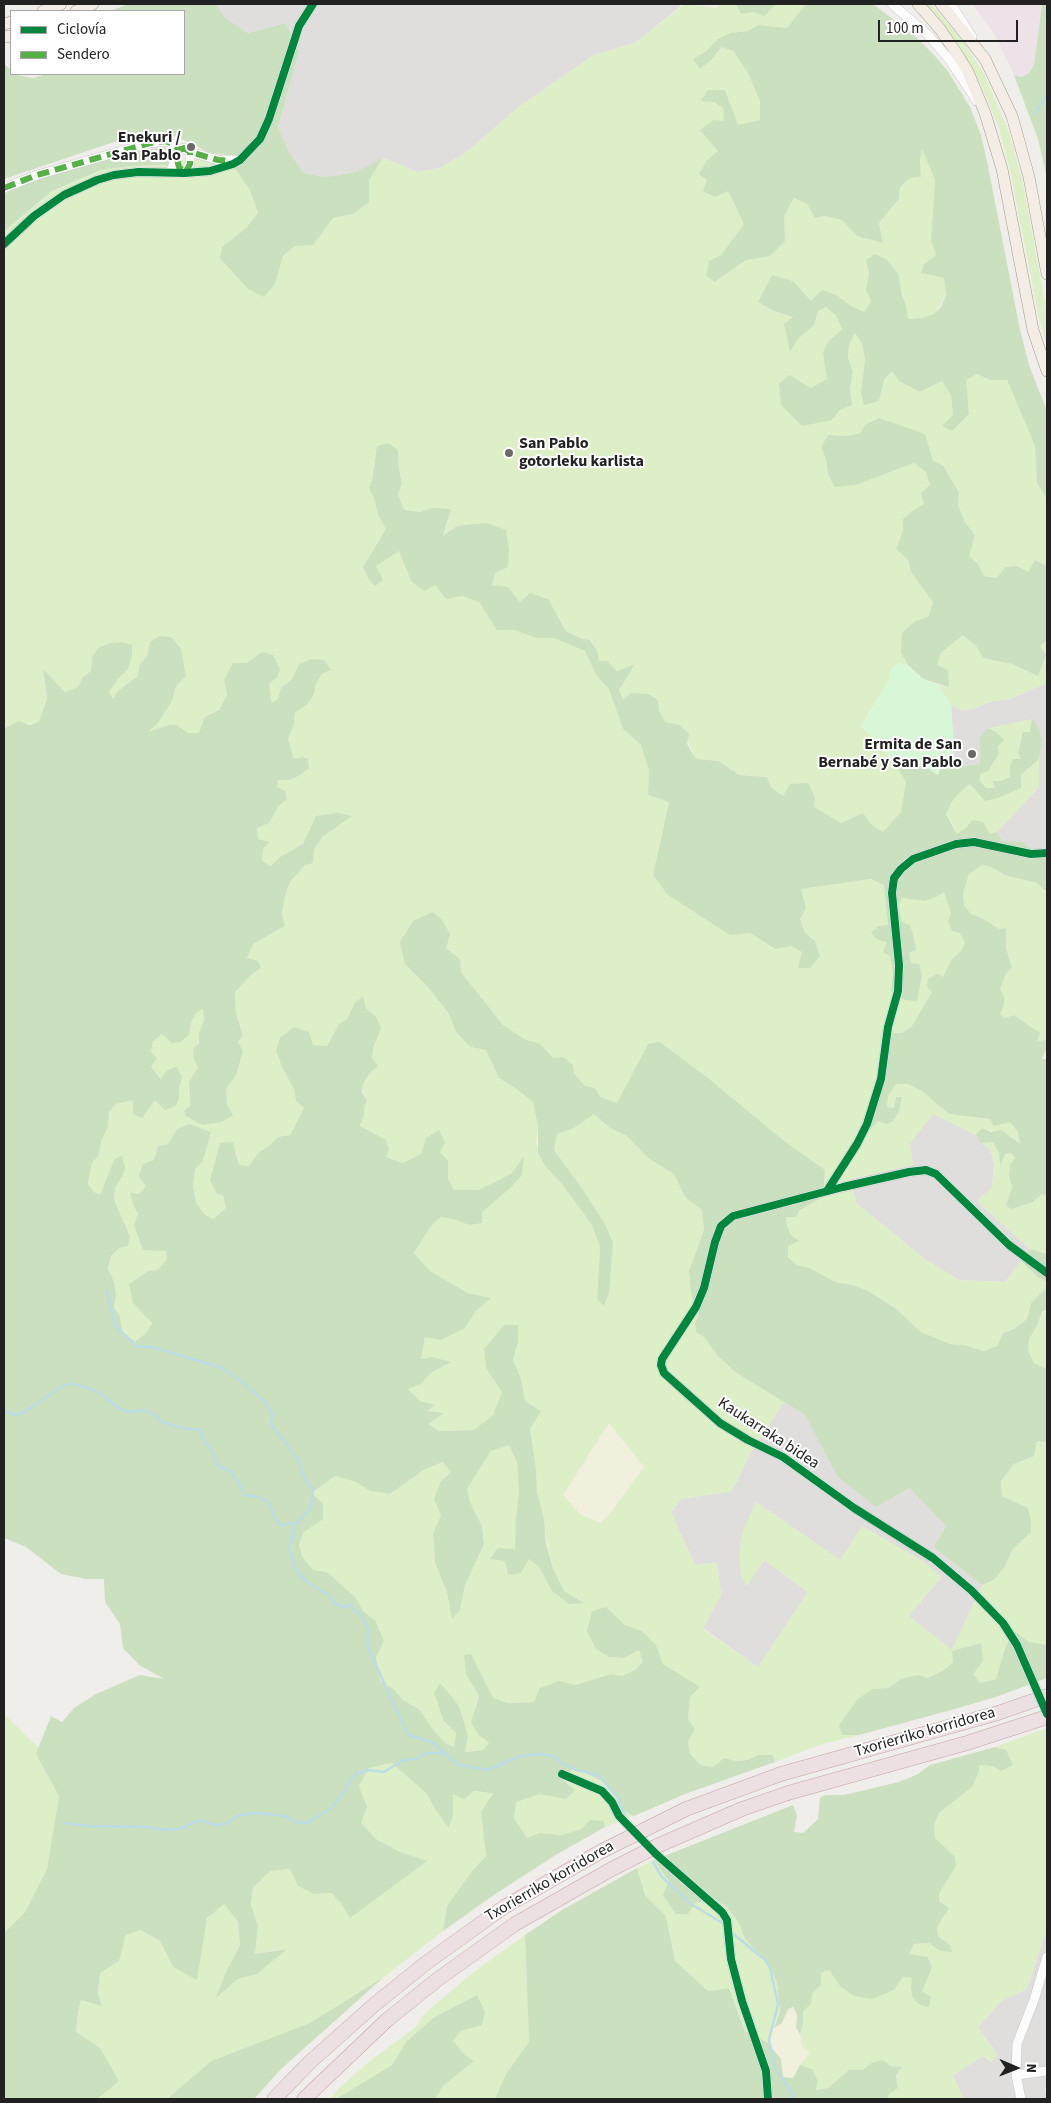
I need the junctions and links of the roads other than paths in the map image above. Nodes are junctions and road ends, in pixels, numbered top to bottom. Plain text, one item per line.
1 (61, 4) edge
2 (93, 4) edge
3 (313, 4) edge
4 (892, 4) edge
5 (918, 4) edge
6 (941, 4) edge
7 (951, 4) edge
8 (46, 10) edge
9 (78, 10) edge
10 (984, 59) junction
11 (985, 113) junction
12 (180, 150) junction
13 (190, 152) junction
14 (177, 159) junction
15 (240, 160) junction
16 (170, 172) junction
17 (185, 173) junction
18 (4, 188) edge
19 (4, 244) edge
20 (1047, 274) edge
21 (1047, 371) edge
22 (1047, 853) edge
23 (828, 1190) junction
24 (1047, 1274) edge
25 (1047, 1696) edge
26 (1047, 1716) edge
27 (562, 1774) dead end
28 (1047, 1957) edge
29 (1047, 2071) edge
30 (1016, 2075) junction
31 (274, 2099) edge
32 (304, 2099) edge
33 (768, 2099) edge
34 (1021, 2099) edge

1 - 8 main road
2 - 9 main road
3 - 15 street
4 - 11 street
5 - 11 main road
6 - 10 main road
7 - 10 street
10 - 20 main road
11 - 21 main road
12 - 13 street
12 - 14 street
12 - 18 street
13 - 15 street
13 - 17 street
14 - 16 street
14 - 17 street
15 - 17 street
16 - 17 street
16 - 19 street
22 - 23 street
23 - 24 street, Kaukarraka bidea
23 - 26 street, Kaukarraka bidea, bridge
25 - 31 highway, Txorierriko korridorea, bridge
26 - 32 highway, Txorierriko korridorea, bridge
27 - 33 street
28 - 30 street
29 - 30 street
30 - 34 street

